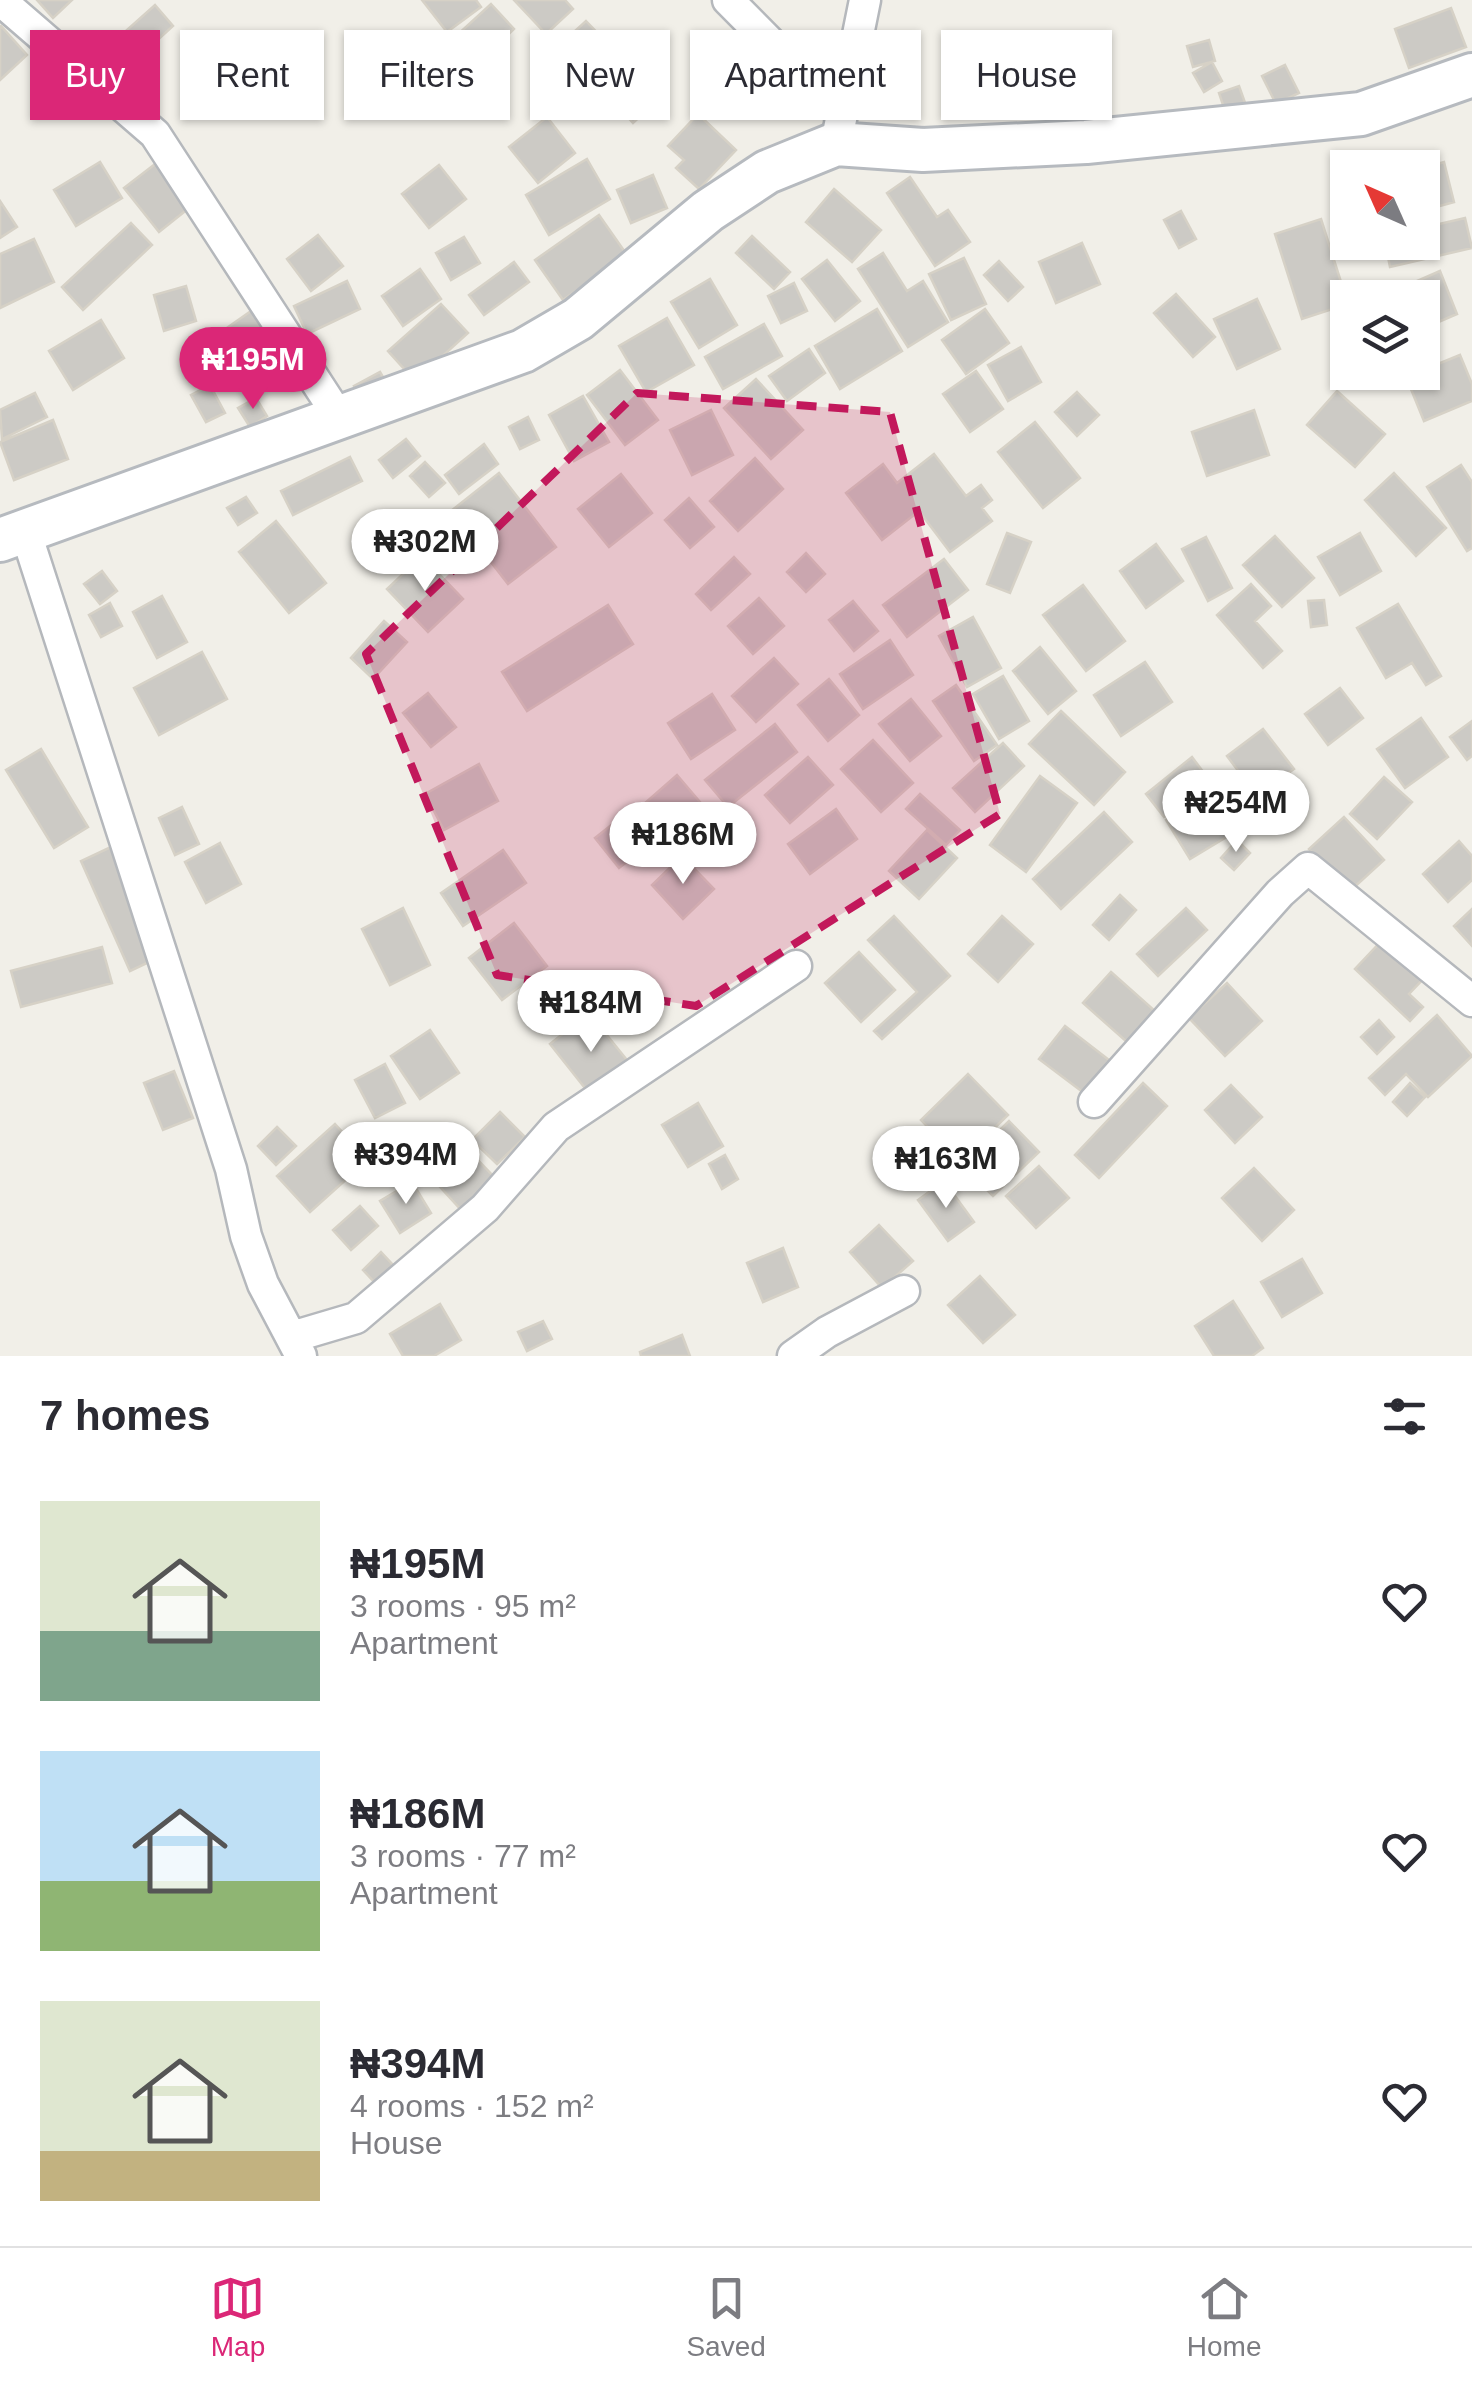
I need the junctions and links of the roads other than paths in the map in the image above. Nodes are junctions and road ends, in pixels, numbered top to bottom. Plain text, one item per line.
1 (0, 0) edge
2 (728, 0) edge
3 (866, 0) edge
4 (1472, 75) edge
5 (839, 130) junction
6 (339, 418) junction
7 (13, 535) edge
8 (796, 966) dead end
9 (1472, 1001) edge
10 (1094, 1102) dead end
11 (904, 1291) dead end
12 (304, 1345) edge
13 (793, 1356) edge

1 - 6 street
2 - 5 street
3 - 5 street
4 - 5 street
5 - 6 street
6 - 7 street
7 - 12 street
8 - 12 street
9 - 10 street
11 - 13 street

